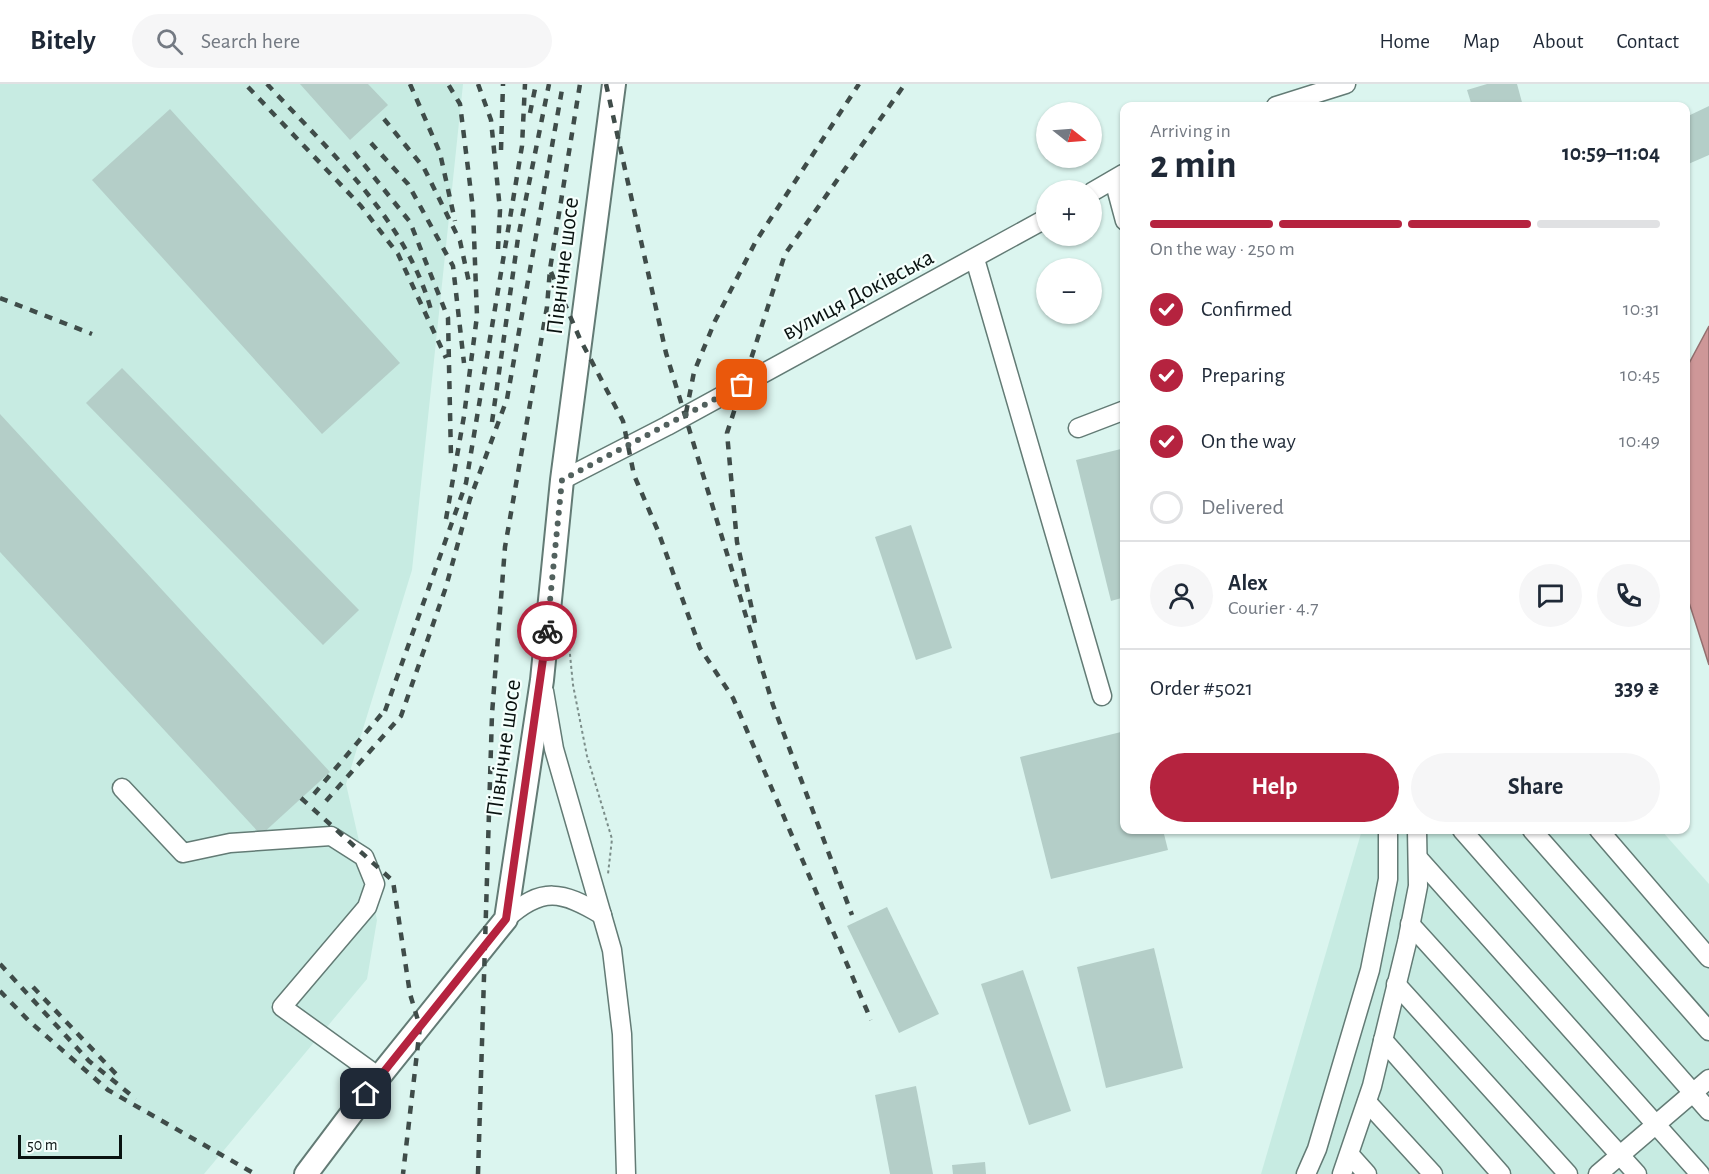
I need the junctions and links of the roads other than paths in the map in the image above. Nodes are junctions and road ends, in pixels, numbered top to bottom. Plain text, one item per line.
1 (614, 84) edge
2 (1346, 84) edge
3 (1289, 102) edge
4 (1120, 176) edge
5 (1102, 186) edge
6 (1036, 224) edge
7 (975, 259) junction
8 (1120, 412) edge
9 (1078, 428) dead end
10 (562, 480) junction
11 (542, 680) junction
12 (1102, 696) dead end
13 (122, 788) dead end
14 (1388, 834) edge
15 (1417, 834) edge
16 (1466, 834) edge
17 (1536, 834) edge
18 (1602, 834) edge
19 (1418, 858) junction
20 (602, 915) junction
21 (506, 919) junction
22 (1410, 924) junction
23 (1709, 958) edge
24 (1396, 984) junction
25 (1709, 1030) edge
26 (1383, 1040) junction
27 (379, 1077) junction
28 (1709, 1079) edge
29 (1693, 1092) junction
30 (1367, 1102) junction
31 (1709, 1111) edge
32 (1657, 1124) junction
33 (1350, 1155) junction
34 (1620, 1155) junction
35 (306, 1174) edge
36 (626, 1174) edge
37 (1306, 1174) edge
38 (1342, 1174) edge
39 (1367, 1174) edge
40 (1433, 1174) edge
41 (1501, 1174) edge
42 (1568, 1174) edge
43 (1598, 1174) edge
44 (1637, 1174) edge
45 (1700, 1174) edge

1 - 10 main road, Північне шосе
2 - 3 street
4 - 5 street
6 - 7 street, вулиця Доківська
7 - 10 street, вулиця Доківська
7 - 12 street
8 - 9 street
10 - 11 main road, Північне шосе
11 - 20 street
11 - 21 main road, Північне шосе
13 - 27 street
14 - 37 street
15 - 19 street
16 - 29 street
17 - 25 street
18 - 23 street
19 - 22 street
19 - 32 street
20 - 21 street
20 - 36 street
21 - 27 main road
22 - 24 street
22 - 34 street
24 - 26 street
24 - 42 street
26 - 30 street
26 - 41 street
27 - 35 main road
28 - 29 street
29 - 31 street
29 - 32 street
30 - 33 street
30 - 40 street
32 - 34 street
32 - 45 street
33 - 38 street
33 - 39 street
34 - 43 street
34 - 44 street

